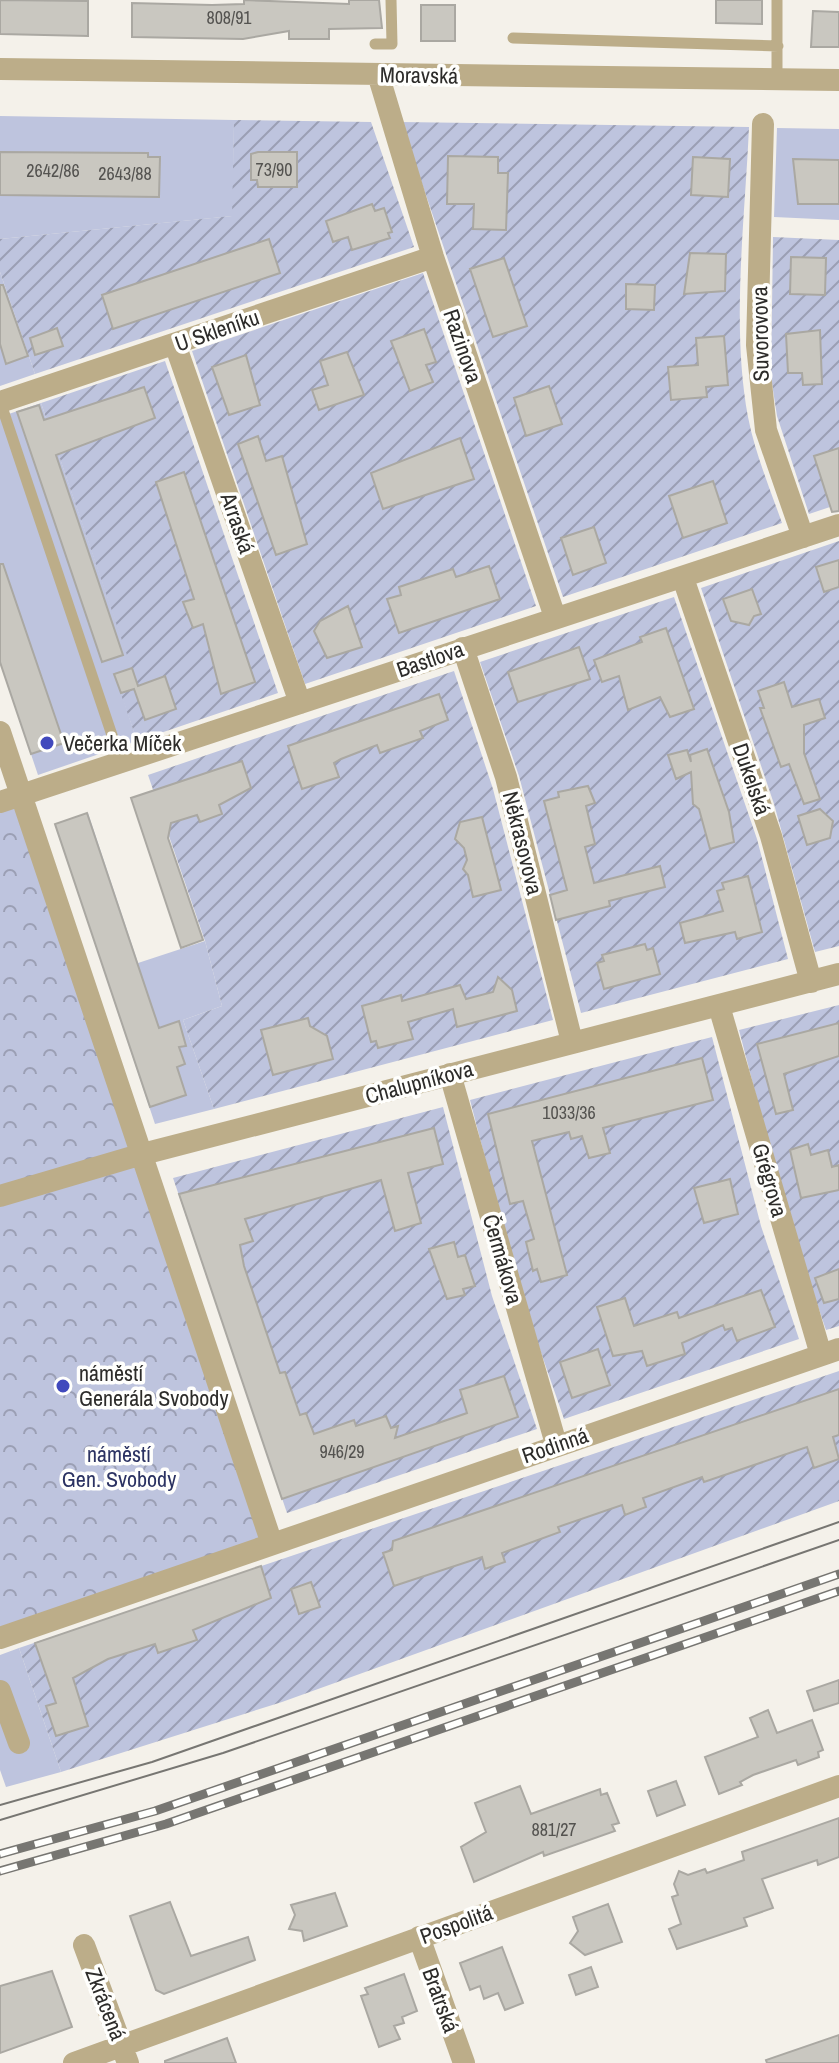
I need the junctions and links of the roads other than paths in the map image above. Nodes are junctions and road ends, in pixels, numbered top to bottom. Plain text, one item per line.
1 (391, 0) edge
2 (777, 0) edge
3 (513, 38) dead end
4 (375, 44) dead end
5 (778, 46) junction
6 (0, 69) edge
7 (378, 74) junction
8 (777, 80) junction
9 (839, 80) edge
10 (763, 124) dead end
11 (433, 257) junction
12 (175, 344) junction
13 (0, 402) edge
14 (839, 525) edge
15 (803, 537) junction
16 (683, 578) junction
17 (555, 617) junction
18 (463, 648) junction
19 (300, 703) junction
20 (0, 732) edge
21 (121, 762) junction
22 (11, 798) edge
23 (839, 974) edge
24 (811, 982) junction
25 (719, 1006) junction
26 (572, 1042) junction
27 (450, 1074) junction
28 (139, 1155) junction
29 (0, 1196) edge
30 (830, 1352) edge
31 (556, 1444) junction
32 (271, 1541) junction
33 (0, 1638) edge
34 (0, 1691) edge
35 (19, 1743) dead end
36 (839, 1786) edge
37 (419, 1937) junction
38 (84, 1945) dead end
39 (125, 2055) edge
40 (74, 2063) edge
41 (464, 2063) edge

1 - 4 lane
2 - 5 lane
3 - 5 lane
5 - 8 lane
6 - 7 street, Moravská
7 - 8 street, Moravská
7 - 11 street, Razinova
8 - 9 street, Moravská
10 - 15 street, Suvorovova
11 - 12 street, U Skleníku
11 - 17 street, Razinova
12 - 13 street, U Skleníku
12 - 19 street, Arraská
13 - 21 lane
14 - 15 street, Bastlova
15 - 16 street, Bastlova
16 - 17 street, Bastlova
16 - 24 street, Dukelská
17 - 18 street, Bastlova
18 - 19 street, Bastlova
18 - 26 street, Někrasovova
19 - 21 street, Bastlova
20 - 22 street
21 - 22 street, Bastlova
22 - 28 street
23 - 24 street, Chalupníkova
24 - 25 street, Chalupníkova
25 - 26 street, Chalupníkova
25 - 30 street, Grégrova
26 - 27 street, Chalupníkova
27 - 28 street, Chalupníkova
27 - 31 street, Čermákova
28 - 29 street, Chalupníkova
28 - 32 street
30 - 31 street, Rodinná
31 - 32 street, Rodinná
32 - 33 street
34 - 35 street
36 - 37 street, Pospolitá
37 - 39 street, Pospolitá
37 - 41 street, Bratrská
38 - 39 street, Zkrácená
39 - 40 street, Pospolitá

